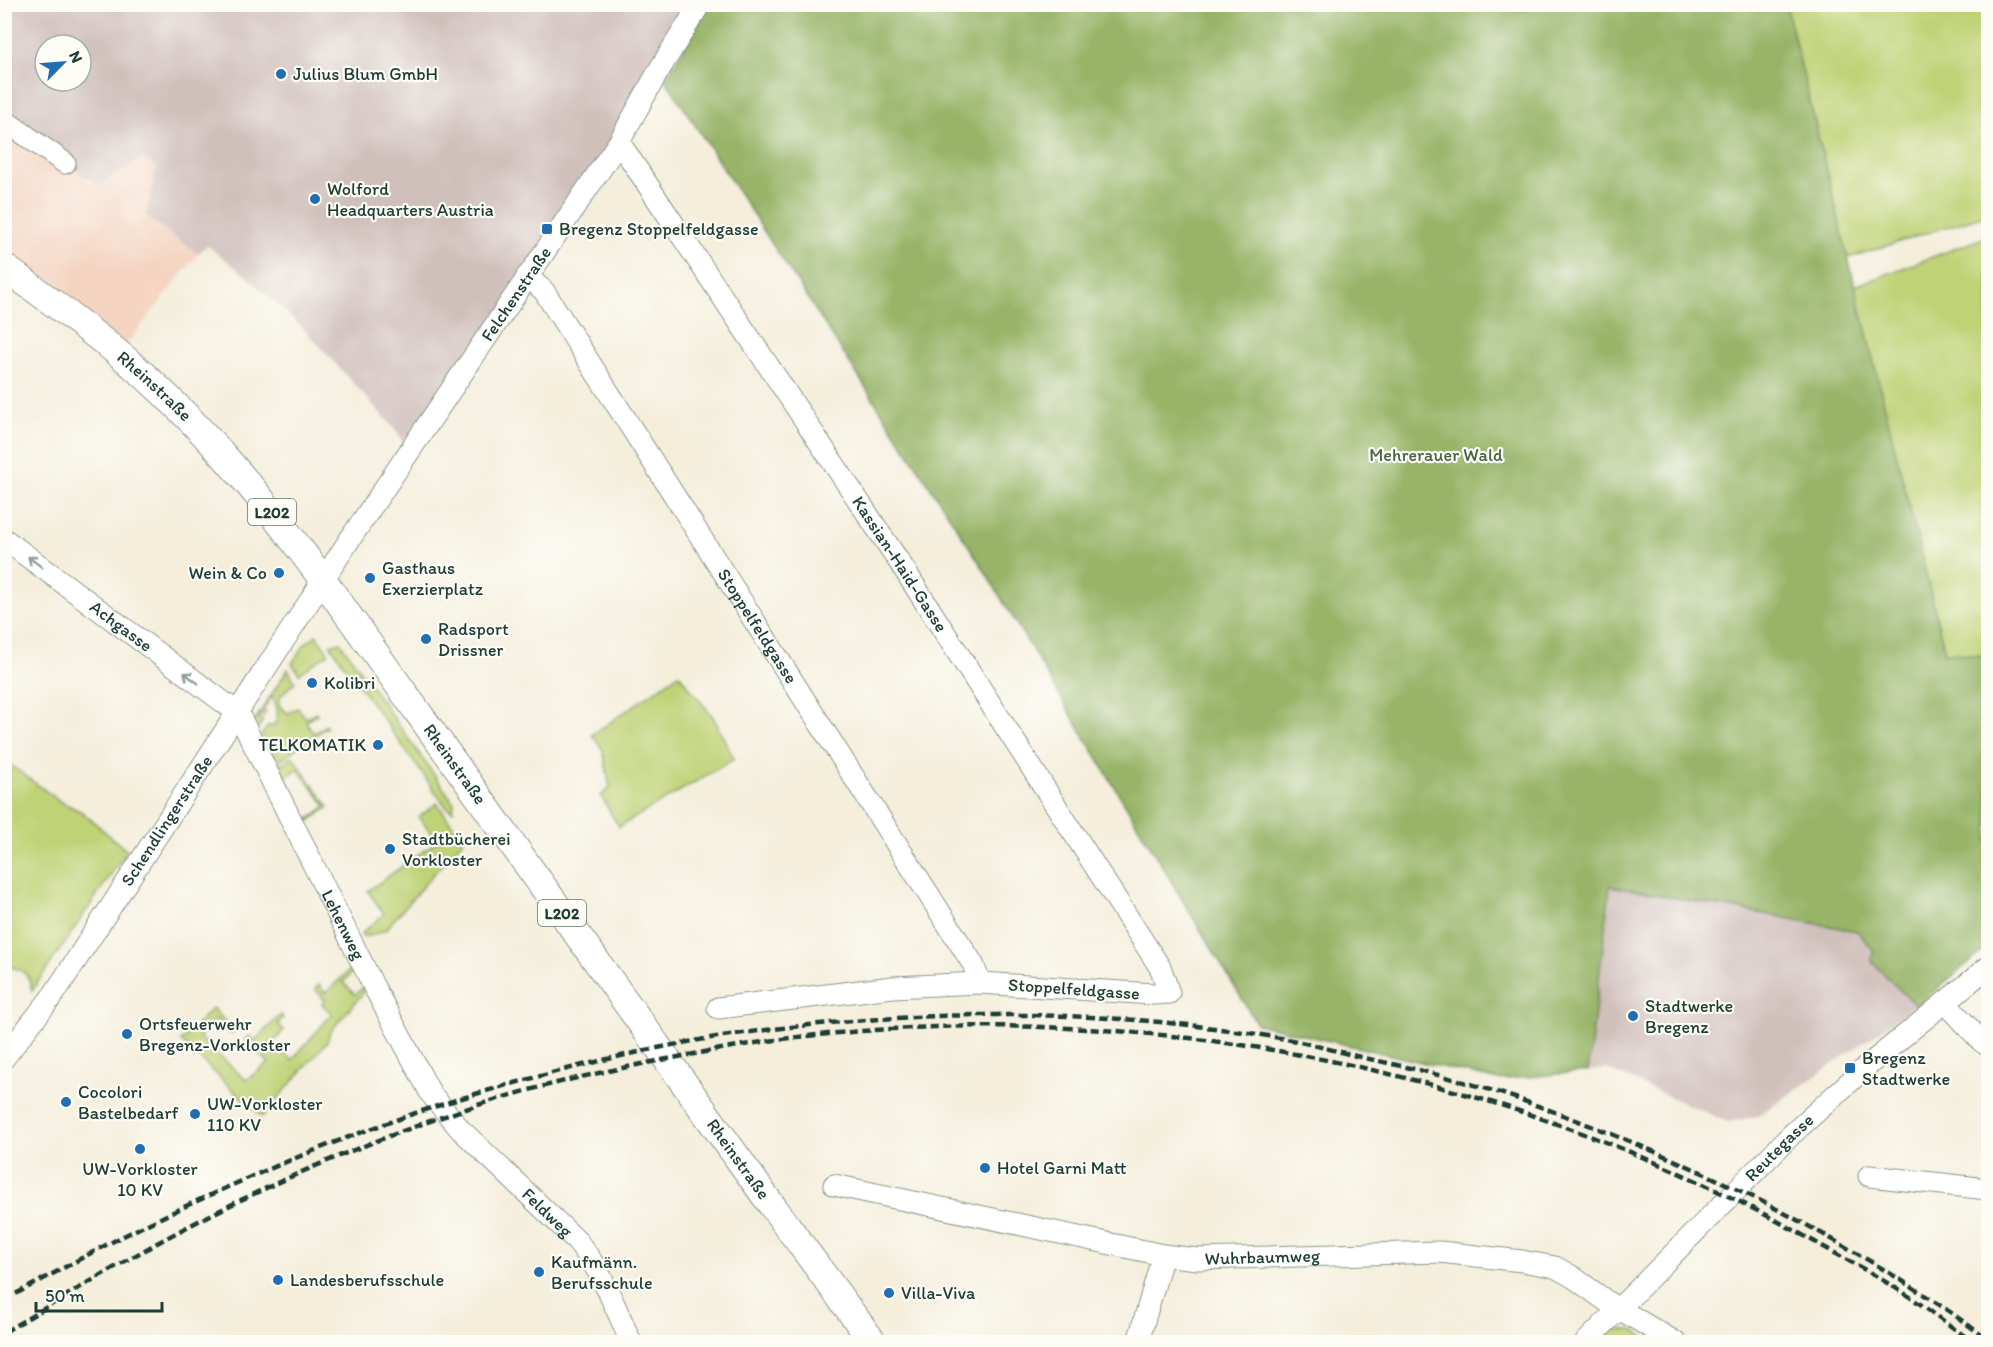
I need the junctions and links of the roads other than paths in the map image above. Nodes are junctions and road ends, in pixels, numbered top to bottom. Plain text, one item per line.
1 (700, 4) edge
2 (4, 120) edge
3 (619, 142) junction
4 (65, 163) dead end
5 (4, 267) edge
6 (527, 276) junction
7 (4, 539) edge
8 (323, 580) junction
9 (238, 713) junction
10 (1989, 967) edge
11 (980, 983) junction
12 (1169, 993) joint
13 (1945, 1002) junction
14 (718, 1008) dead end
15 (1989, 1046) edge
16 (4, 1058) edge
17 (460, 1129) joint
18 (1869, 1176) dead end
19 (834, 1185) dead end
20 (1989, 1189) edge
21 (1163, 1256) junction
22 (1618, 1308) junction
23 (632, 1342) edge
24 (873, 1342) edge
25 (1138, 1342) edge
26 (1586, 1342) edge
27 (1675, 1342) edge

1 - 3 street, Felchenstraße
2 - 4 street
3 - 6 street, Felchenstraße
3 - 12 street, Kassian-Haid-Gasse
5 - 8 main road, Rheinstraße / L202
6 - 8 street, Felchenstraße
6 - 11 street, Stoppelfeldgasse
9 -> 7 street, Achgasse
8 - 9 street, Schendlingerstraße
8 - 24 main road, Rheinstraße / L202
9 - 16 street, Schendlingerstraße
9 - 17 street, Lehenweg
10 - 13 street, Reutegasse
11 - 12 street, Stoppelfeldgasse
11 - 14 street, Stoppelfeldgasse
13 - 15 street
13 - 22 street, Reutegasse
17 - 23 street, Feldweg
18 - 20 street
19 - 21 street, Wuhrbaumweg
21 - 22 street, Wuhrbaumweg
21 - 25 street
22 - 26 street, Reutegasse
22 - 27 street, Wuhrbaumweg

